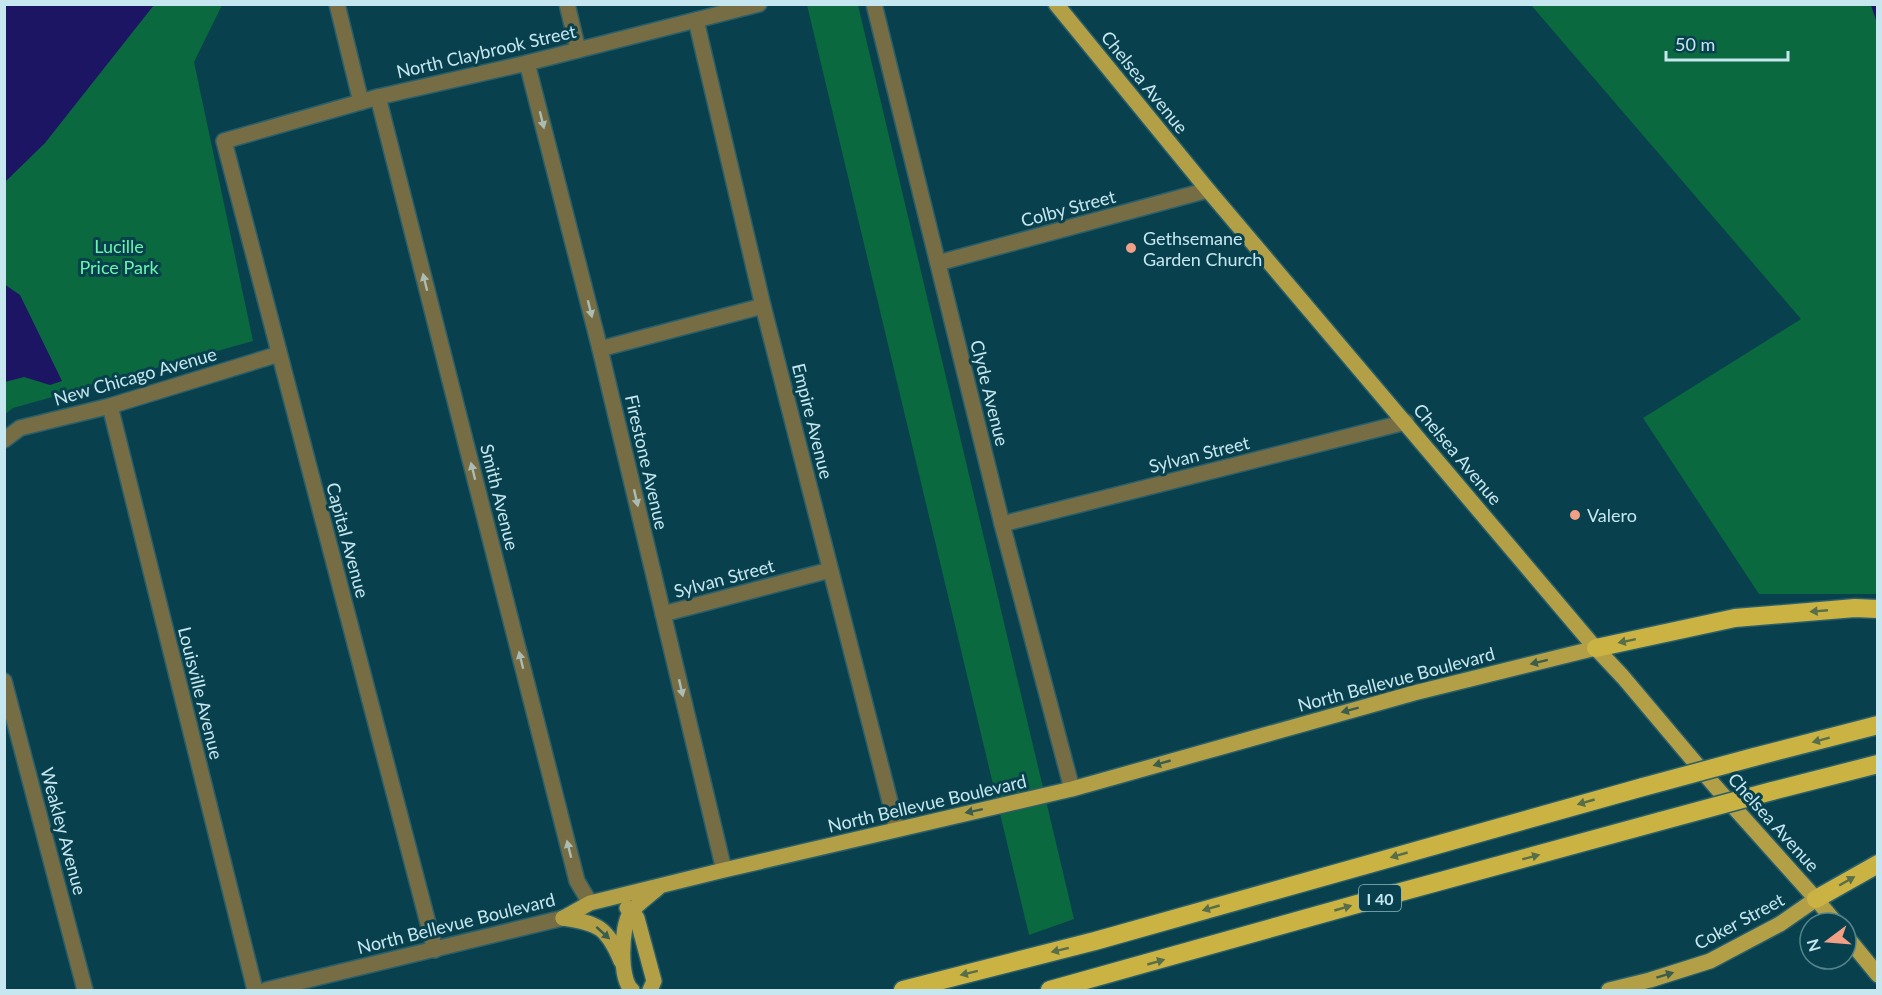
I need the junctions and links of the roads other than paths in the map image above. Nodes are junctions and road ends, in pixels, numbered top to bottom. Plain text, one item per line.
1 (337, 4) edge
2 (567, 4) edge
3 (759, 4) edge
4 (874, 4) edge
5 (1056, 4) edge
6 (696, 20) junction
7 (578, 50) junction
8 (527, 63) junction
9 (378, 97) junction
10 (361, 102) junction
11 (224, 141) joint
12 (1208, 190) junction
13 (938, 263) junction
14 (764, 306) junction
15 (600, 349) junction
16 (279, 354) junction
17 (110, 405) junction
18 (1406, 422) junction
19 (4, 440) edge
20 (1002, 524) junction
21 (830, 570) junction
22 (1878, 609) edge
23 (663, 614) junction
24 (1596, 648) junction
25 (4, 681) edge
26 (1878, 725) edge
27 (1878, 764) edge
28 (1072, 789) junction
29 (897, 829) junction
30 (1878, 864) edge
31 (724, 870) junction
32 (661, 886) junction
33 (1816, 899) junction
34 (598, 902) junction
35 (632, 911) junction
36 (1826, 911) edge
37 (563, 918) junction
38 (435, 950) junction
39 (1858, 951) edge
40 (624, 969) junction
41 (1878, 975) edge
42 (85, 990) edge
43 (255, 990) edge
44 (266, 990) edge
45 (632, 990) edge
46 (650, 990) edge
47 (903, 990) edge
48 (1050, 990) edge
49 (1609, 990) edge

1 - 10 street
2 - 7 street
3 - 6 street, North Claybrook Street
4 - 13 street, Clyde Avenue
5 - 12 main road, Chelsea Avenue
6 - 7 street, North Claybrook Street
6 - 14 street, Empire Avenue
7 - 8 street, North Claybrook Street
8 - 9 street, North Claybrook Street
8 -> 15 street, Firestone Avenue
9 - 10 street, North Claybrook Street
34 -> 9 street, Smith Avenue
10 - 11 street, North Claybrook Street
11 - 16 street, Capital Avenue
12 - 13 street, Colby Street
12 - 18 main road, Chelsea Avenue
13 - 20 street, Clyde Avenue
14 - 15 street
14 - 21 street, Empire Avenue
15 -> 23 street, Firestone Avenue
16 - 17 street, New Chicago Avenue
16 - 38 street, Capital Avenue
17 - 19 street, New Chicago Avenue
17 - 43 street, Louisville Avenue
18 - 20 street, Sylvan Street
18 - 24 main road, Chelsea Avenue
20 - 28 street, Clyde Avenue
21 - 23 street, Sylvan Street
21 - 29 street, Empire Avenue
22 -> 24 highway
23 -> 31 street, Firestone Avenue
24 -> 28 main road, North Bellevue Boulevard
24 - 33 main road, Chelsea Avenue
25 - 42 street, Weakley Avenue
26 -> 47 highway, I 40, bridge
48 -> 27 highway, I 40, bridge
28 -> 29 main road, North Bellevue Boulevard
29 - 31 main road, North Bellevue Boulevard
33 -> 30 highway
31 - 32 main road, North Bellevue Boulevard
32 - 34 main road, North Bellevue Boulevard
32 - 35 main road
33 - 36 main road, Chelsea Avenue
49 -> 33 main road, Coker Street
34 - 35 main road
34 - 37 main road, North Bellevue Boulevard
35 - 40 main road
35 - 46 main road
37 - 38 street, North Bellevue Boulevard
37 -> 40 main road
38 - 44 street, North Bellevue Boulevard
39 - 41 main road
40 - 45 main road

